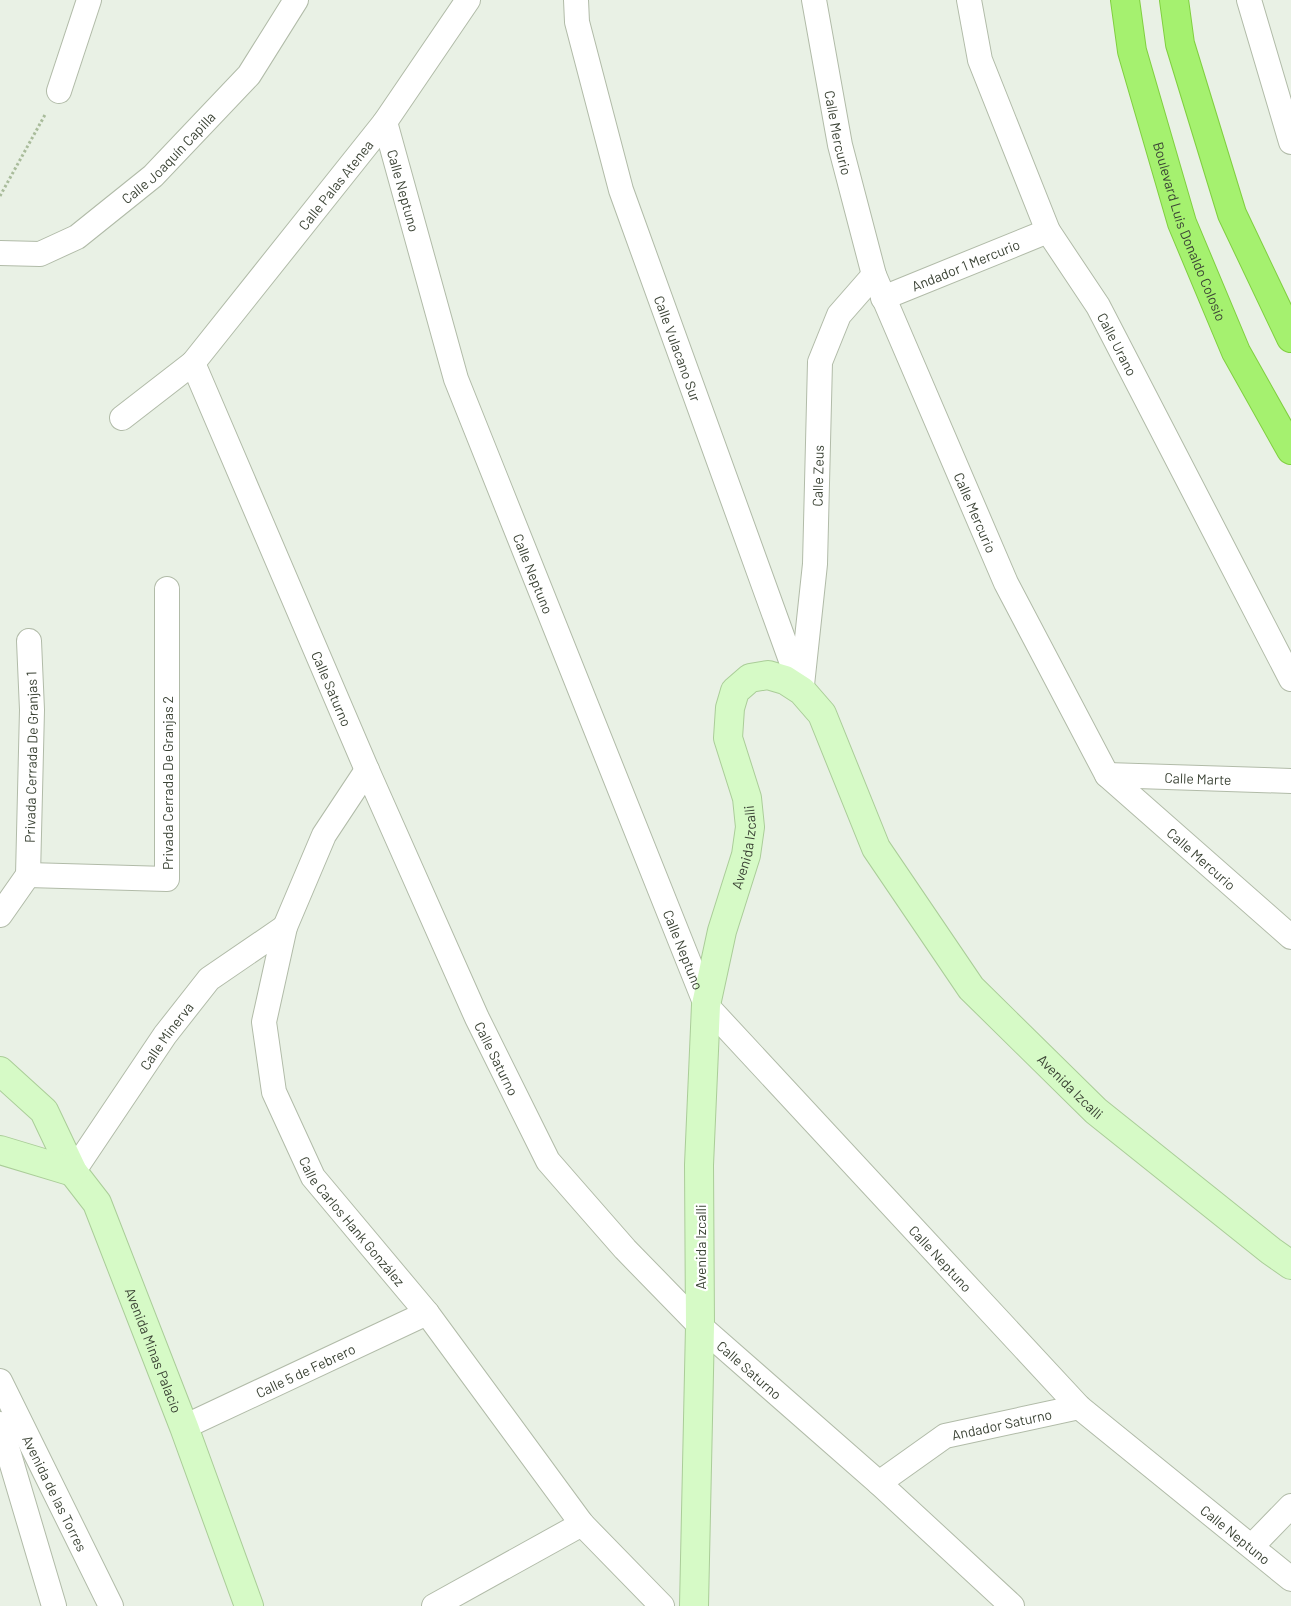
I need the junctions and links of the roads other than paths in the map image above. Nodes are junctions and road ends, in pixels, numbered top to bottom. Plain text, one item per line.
1 (89, 0) edge
2 (296, 0) edge
3 (468, 0) edge
4 (576, 0) edge
5 (814, 0) edge
6 (969, 0) edge
7 (1125, 0) edge
8 (1174, 0) edge
9 (1249, 0) edge
10 (59, 91) road end
11 (385, 122) junction
12 (1291, 142) edge
13 (1048, 231) junction
14 (0, 252) edge
15 (874, 275) junction
16 (883, 298) junction
17 (1291, 338) edge
18 (193, 363) junction
19 (122, 418) dead end
20 (1291, 450) edge
21 (168, 589) dead end
22 (29, 641) dead end
23 (1291, 679) edge
24 (802, 691) junction
25 (367, 770) junction
26 (1107, 775) junction
27 (1291, 781) edge
28 (28, 875) junction
29 (0, 915) edge
30 (285, 927) junction
31 (1291, 937) edge
32 (706, 1005) junction
33 (0, 1071) edge
34 (0, 1150) edge
35 (73, 1172) junction
36 (1291, 1264) edge
37 (427, 1313) junction
38 (700, 1326) junction
39 (0, 1381) edge
40 (1079, 1407) junction
41 (0, 1424) edge
42 (184, 1427) junction
43 (879, 1483) junction
44 (1291, 1506) edge
45 (582, 1524) junction
46 (1252, 1546) junction
47 (1291, 1579) edge
48 (54, 1606) edge
49 (111, 1606) edge
50 (249, 1606) edge
51 (434, 1606) edge
52 (662, 1606) edge
53 (694, 1606) edge
54 (1012, 1606) edge

1 - 10 street
2 - 14 street, Calle Joaquín Capilla
3 - 11 street, Calle Palas Atenea
4 - 24 street, Calle Vulacano Sur
5 - 15 street, Calle Mercurio
6 - 13 street, Calle Urano
7 - 20 highway, Boulevard Luis Donaldo Colosio
8 - 17 highway
9 - 12 street
11 - 18 street, Calle Palas Atenea
11 - 32 street, Calle Neptuno
13 - 16 street, Andador 1 Mercurio
13 - 23 street, Calle Urano
15 - 16 street, Calle Mercurio
15 - 24 street, Calle Zeus
16 - 26 street, Calle Mercurio
18 - 19 street, Calle Palas Atenea
18 - 25 street, Calle Saturno
21 - 28 street, Privada Cerrada De Granjas 2
22 - 28 street, Privada Cerrada De Granjas 1
24 - 32 street, Avenida Izcalli
24 - 36 street, Avenida Izcalli
25 - 30 street, Calle Carlos Hank González
25 - 38 street, Calle Saturno
26 - 27 street, Calle Marte
26 - 31 street, Calle Mercurio
28 - 29 street
30 - 35 street, Calle Minerva
30 - 37 street, Calle Carlos Hank González
32 - 38 street, Avenida Izcalli
32 - 40 street, Calle Neptuno
33 - 35 street, Avenida Minas Palacio
34 - 35 street
35 - 42 street, Avenida Minas Palacio
37 - 42 street, Calle 5 de Febrero
37 - 45 street, Calle Carlos Hank González
38 - 43 street, Calle Saturno
38 - 53 street, Avenida Izcalli
39 - 49 street, Avenida de las Torres
40 - 43 street, Andador Saturno
40 - 46 street, Calle Neptuno
41 - 48 street, Avenida de las Torres
42 - 50 street, Avenida Minas Palacio
43 - 54 street, Calle Saturno
44 - 46 street
45 - 51 street
45 - 52 street, Calle Carlos Hank González
46 - 47 street, Calle Neptuno

